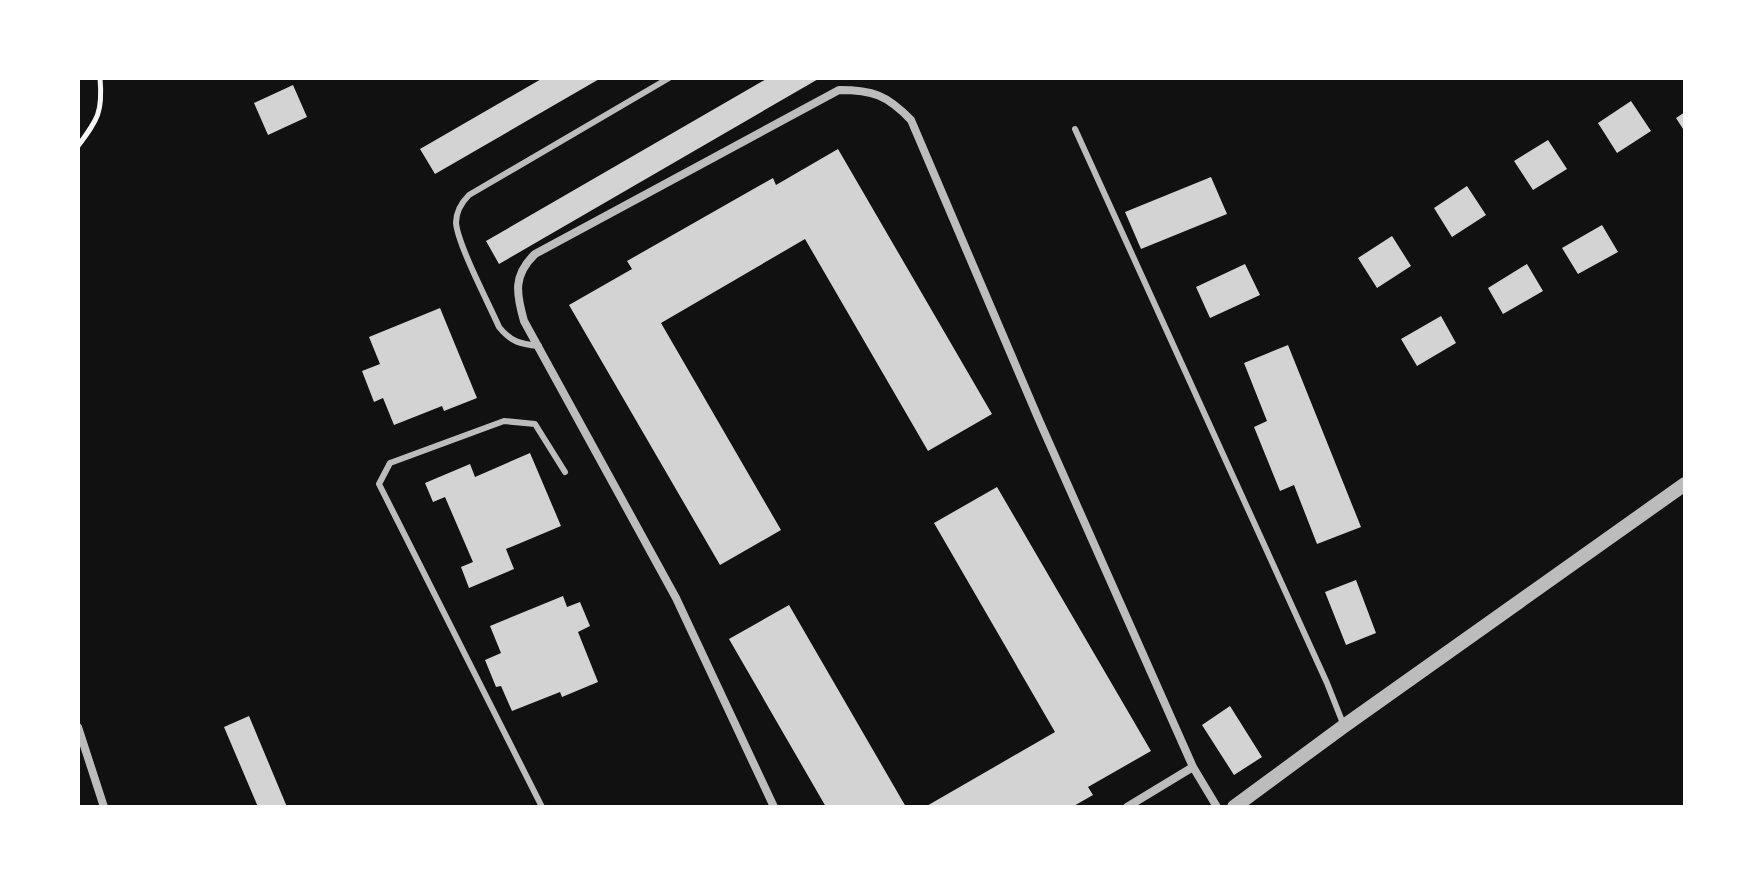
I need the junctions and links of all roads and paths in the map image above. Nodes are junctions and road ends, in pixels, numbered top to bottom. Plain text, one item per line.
1 (100, 78) edge
2 (669, 78) edge
3 (1075, 129) dead end
4 (78, 146) edge
5 (539, 346) junction
6 (565, 472) dead end
7 (1685, 484) edge
8 (1344, 726) junction
9 (78, 727) edge
10 (1193, 767) junction
11 (104, 807) edge
12 (542, 807) edge
13 (774, 807) edge
14 (1127, 807) edge
15 (1217, 807) edge
16 (1234, 807) edge

1 - 4 path
2 - 5 lane
3 - 8 lane
5 - 10 street
5 - 13 street
6 - 12 lane
7 - 8 street
8 - 16 street
9 - 11 street
10 - 14 street
10 - 15 street

